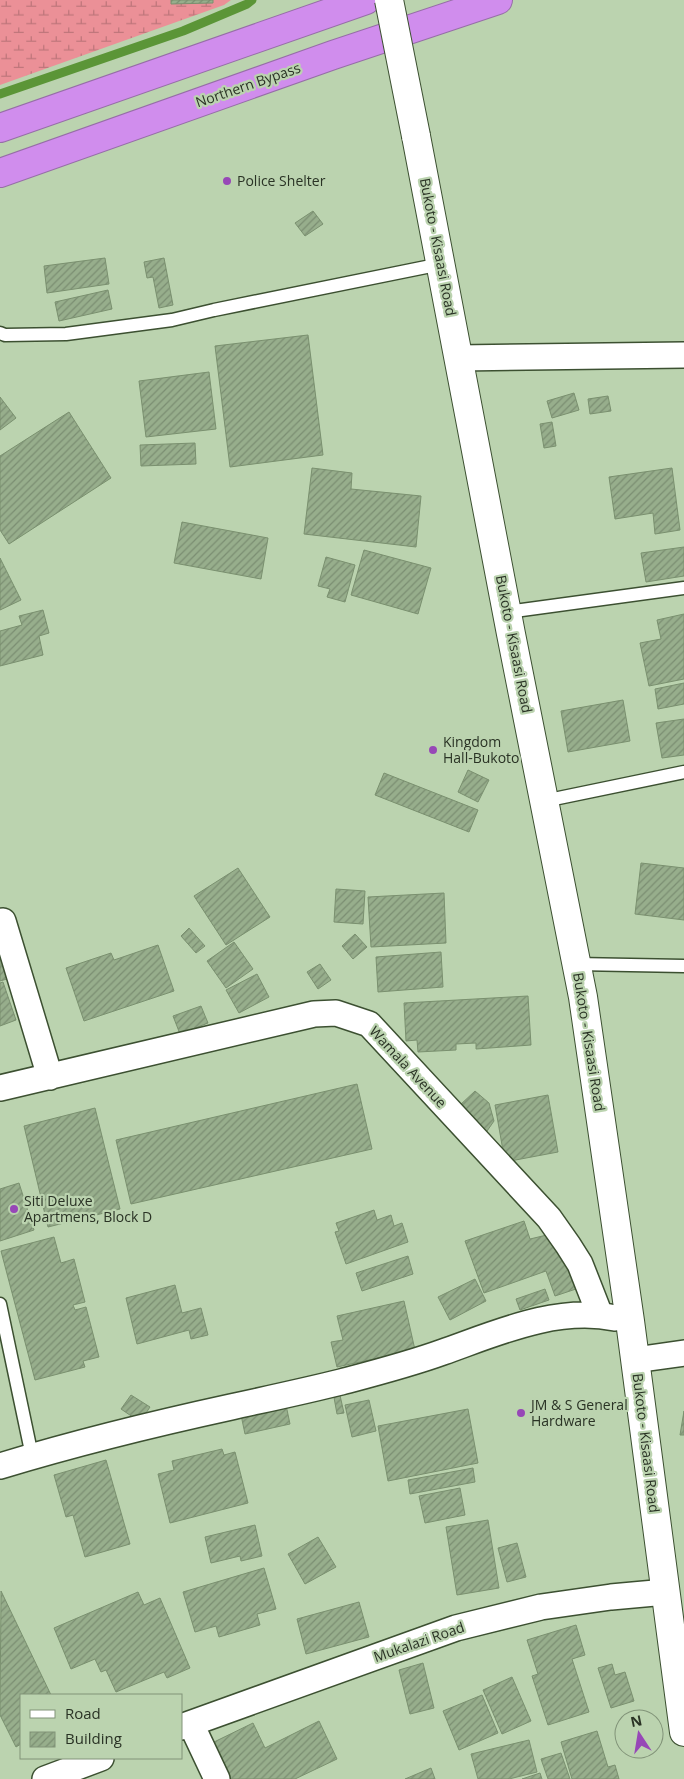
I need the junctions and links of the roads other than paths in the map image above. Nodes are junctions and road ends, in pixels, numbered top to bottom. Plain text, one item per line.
1 (366, 0) edge
2 (389, 0) edge
3 (498, 0) edge
4 (0, 128) edge
5 (0, 172) edge
6 (441, 264) junction
7 (0, 333) edge
8 (684, 355) edge
9 (459, 358) junction
10 (684, 588) edge
11 (507, 612) junction
12 (684, 772) edge
13 (544, 801) junction
14 (1, 921) edge
15 (576, 964) junction
16 (684, 966) edge
17 (50, 1077) junction
18 (0, 1088) edge
19 (0, 1304) edge
20 (600, 1315) junction
21 (630, 1321) junction
22 (684, 1353) edge
23 (635, 1360) junction
24 (32, 1456) junction
25 (0, 1466) edge
26 (666, 1592) junction
27 (186, 1725) edge
28 (684, 1732) edge
29 (98, 1759) edge
30 (45, 1779) edge
31 (217, 1779) edge

1 - 4 highway
2 - 6 main road, Bukoto - Kisaasi Road, bridge
3 - 5 highway, Northern Bypass
6 - 7 lane
6 - 9 main road, Bukoto - Kisaasi Road
8 - 9 street
9 - 11 main road, Bukoto - Kisaasi Road
10 - 11 lane
11 - 13 main road, Bukoto - Kisaasi Road
12 - 13 lane
13 - 15 main road, Bukoto - Kisaasi Road
14 - 17 street
15 - 16 lane
15 - 21 main road, Bukoto - Kisaasi Road
17 - 18 street, Wamala Avenue
17 - 20 street, Wamala Avenue
19 - 24 lane
20 - 21 street
20 - 24 street
21 - 23 main road, Bukoto - Kisaasi Road
22 - 23 street
23 - 26 main road, Bukoto - Kisaasi Road
24 - 25 street
26 - 27 street, Mukalazi Road
26 - 28 main road, Bukoto - Kisaasi Road
27 - 31 street
29 - 30 street

